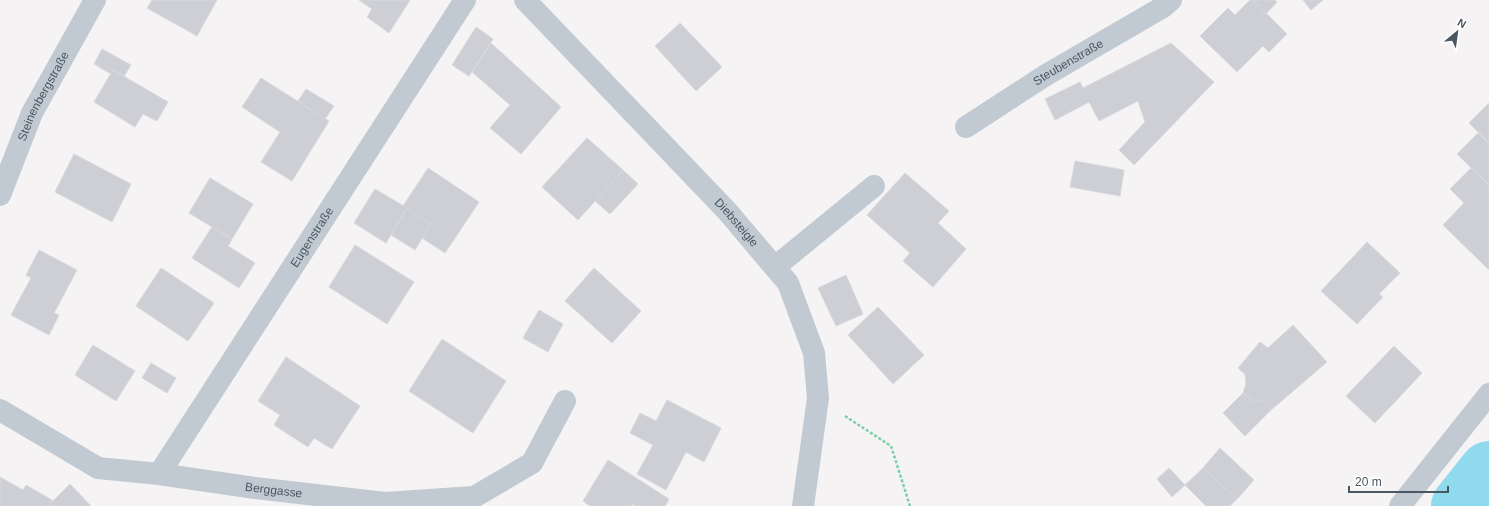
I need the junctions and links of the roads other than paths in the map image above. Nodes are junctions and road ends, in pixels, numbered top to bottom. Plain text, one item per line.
1 (95, 0) edge
2 (465, 0) edge
3 (525, 0) edge
4 (1171, 0) edge
5 (966, 127) dead end
6 (874, 186) dead end
7 (0, 195) edge
8 (775, 267) junction
9 (1489, 394) edge
10 (565, 401) dead end
11 (0, 410) edge
12 (160, 474) junction
13 (803, 506) edge
14 (1400, 506) edge

1 - 7 street, Steinenbergstraße
2 - 12 street, Eugenstraße
3 - 8 street, Diebsteigle
4 - 5 street, Steubenstraße
6 - 8 street
8 - 13 street, Diebsteigle
9 - 14 street
10 - 12 street, Berggasse
11 - 12 street, Berggasse

